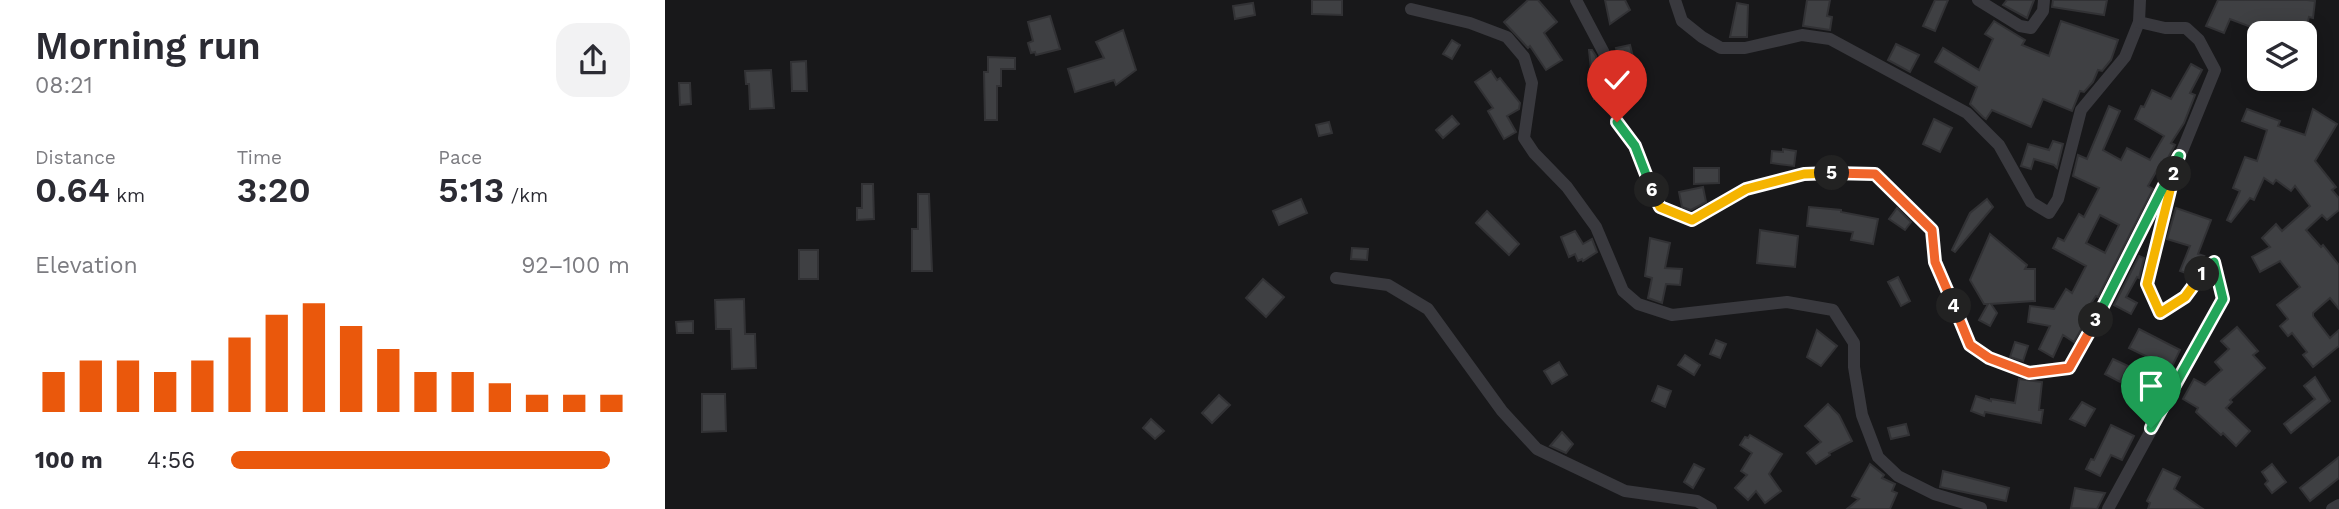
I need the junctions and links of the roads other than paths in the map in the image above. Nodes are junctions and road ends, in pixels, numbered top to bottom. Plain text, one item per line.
1 (1576, 0) edge
2 (1675, 0) edge
3 (1978, 0) edge
4 (2044, 0) edge
5 (2140, 0) edge
6 (1411, 9) dead end
7 (2139, 22) junction
8 (2179, 156) junction
9 (1336, 278) dead end
10 (2339, 505) edge
11 (1710, 509) edge
12 (1983, 509) edge
13 (2108, 509) edge
14 (2332, 509) edge

1 - 8 street
2 - 7 street
3 - 4 street
5 - 7 street
6 - 12 street
7 - 8 street
8 - 13 street
9 - 11 street
10 - 14 street

